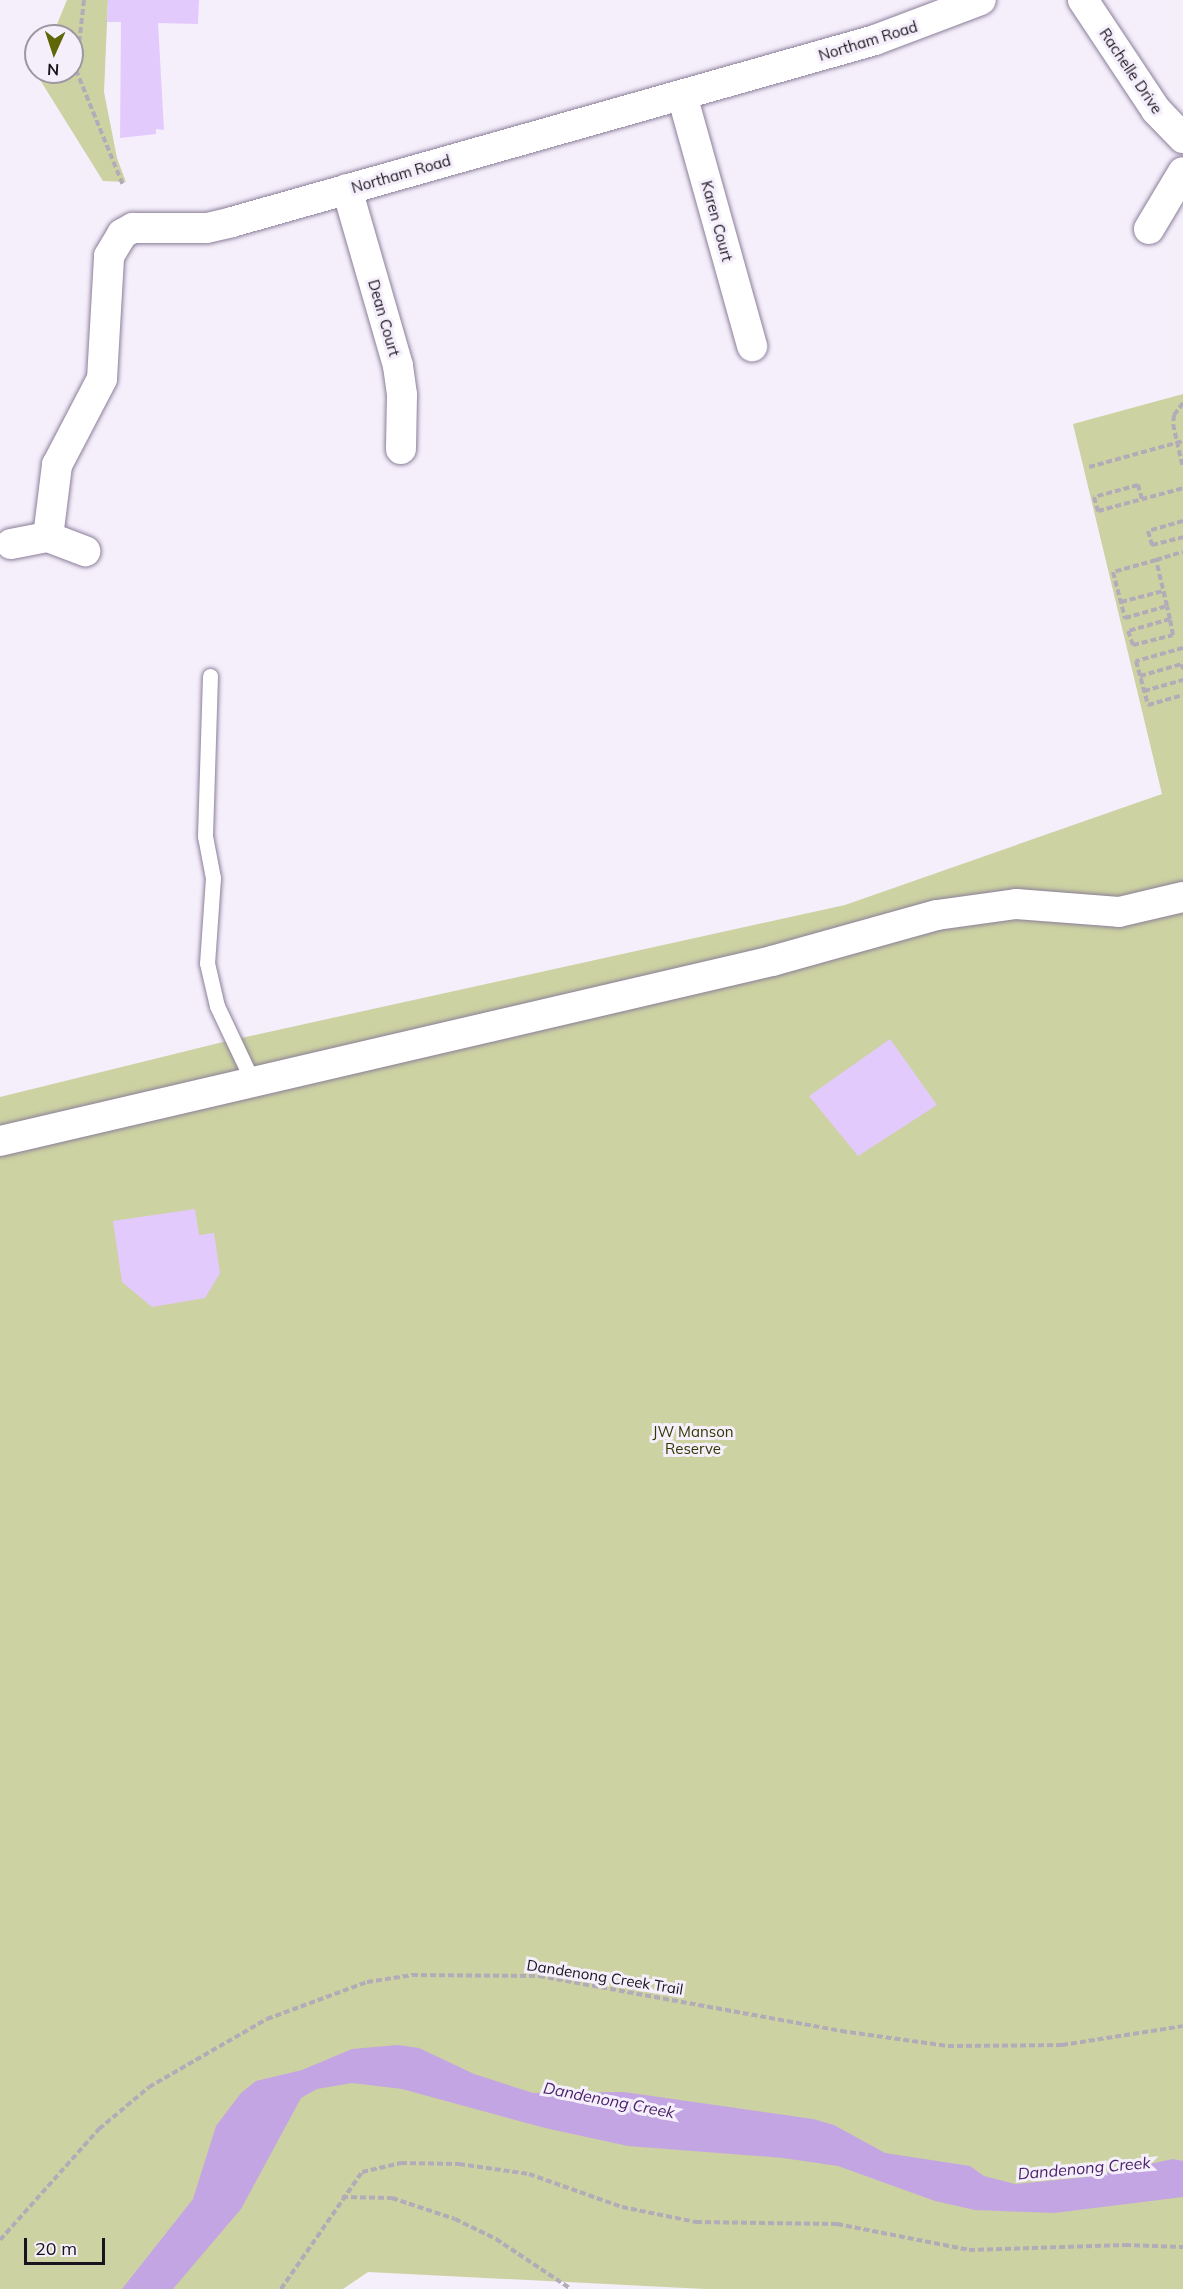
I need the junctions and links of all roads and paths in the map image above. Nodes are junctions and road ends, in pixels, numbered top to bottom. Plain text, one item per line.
1 (84, 0) edge
2 (981, 0) edge
3 (1083, 0) edge
4 (682, 95) junction
5 (1183, 138) edge
6 (1183, 172) edge
7 (123, 185) dead end
8 (347, 189) junction
9 (1149, 229) dead end
10 (752, 346) dead end
11 (1183, 403) edge
12 (1183, 441) edge
13 (1177, 442) junction
14 (401, 449) dead end
15 (1089, 467) dead end
16 (1183, 468) edge
17 (1183, 488) edge
18 (1142, 499) junction
19 (1183, 520) edge
20 (48, 537) junction
21 (1183, 537) edge
22 (11, 544) dead end
23 (86, 551) dead end
24 (1183, 552) edge
25 (1156, 560) junction
26 (1163, 591) junction
27 (1121, 602) junction
28 (1167, 606) junction
29 (1170, 620) junction
30 (1183, 648) edge
31 (1183, 669) edge
32 (210, 676) dead end
33 (1140, 676) junction
34 (1183, 680) edge
35 (1144, 691) junction
36 (1183, 695) edge
37 (1183, 897) edge
38 (252, 1080) junction
39 (0, 1141) edge
40 (1183, 2026) edge
41 (342, 2197) junction
42 (0, 2240) edge
43 (1183, 2247) edge
44 (280, 2289) edge
45 (571, 2289) edge

1 - 7 path
2 - 4 street, Northam Road
3 - 5 street, Rachelle Drive
4 - 8 street, Northam Road
4 - 10 street, Karen Court
6 - 9 street
8 - 14 street, Dean Court
8 - 20 street, Northam Road
11 - 13 path
12 - 13 path
13 - 15 path
13 - 16 path
17 - 18 path
18 - 18 path
19 - 21 path
20 - 22 street
20 - 23 street
24 - 25 path
25 - 26 path
25 - 27 path
26 - 27 path
26 - 28 path
27 - 28 path
28 - 29 path
29 - 29 path
30 - 33 path
31 - 33 path
32 - 38 lane
33 - 35 path
34 - 35 path
35 - 36 path
37 - 38 street
38 - 39 street
40 - 42 path, Dandenong Creek Trail
41 - 43 path
41 - 44 path
41 - 45 path

